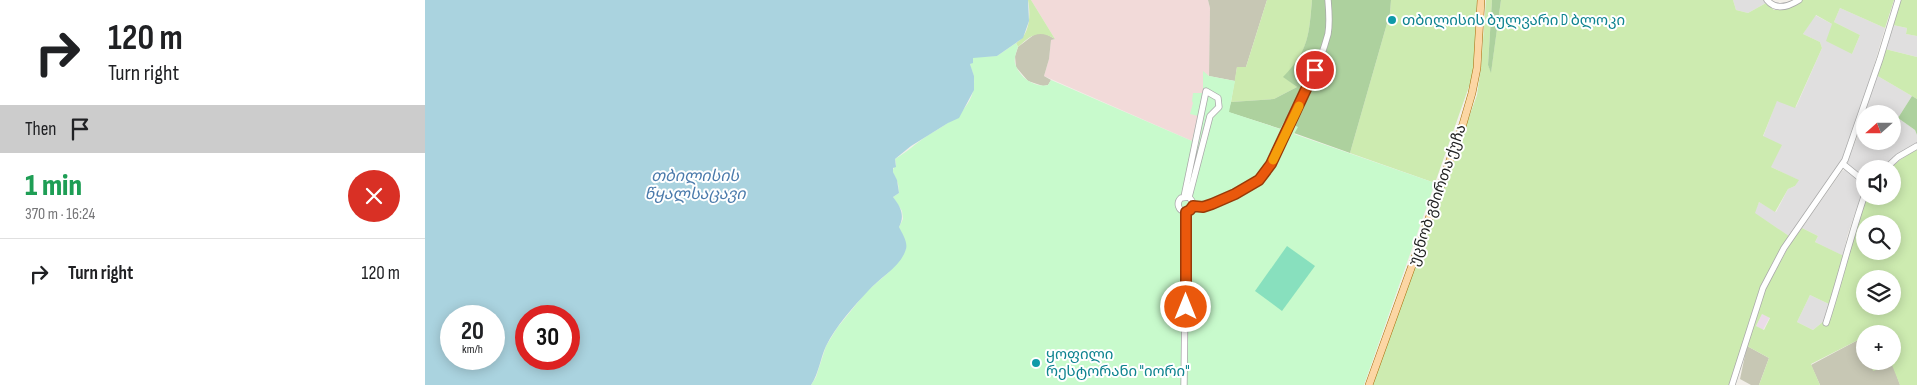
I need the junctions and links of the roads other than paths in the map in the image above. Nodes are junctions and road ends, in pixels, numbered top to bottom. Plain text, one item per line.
1 (1328, 0) edge
2 (1481, 0) edge
3 (1767, 0) edge
4 (1799, 0) edge
5 (1898, 0) edge
6 (1917, 146) edge
7 (1895, 160) edge
8 (1843, 164) junction
9 (1856, 175) edge
10 (1186, 197) junction
11 (1861, 205) edge
12 (1193, 206) junction
13 (1186, 212) junction
14 (1826, 323) dead end
15 (1184, 385) edge
16 (1369, 385) edge
17 (1732, 385) edge

1 - 12 street
2 - 16 main road, უცნობ გმირთა ქუჩა
3 - 4 street
5 - 8 street
6 - 7 street
8 - 9 street
8 - 17 street
10 - 10 street
10 - 12 street
10 - 13 street
11 - 14 street
12 - 13 street
13 - 15 street

